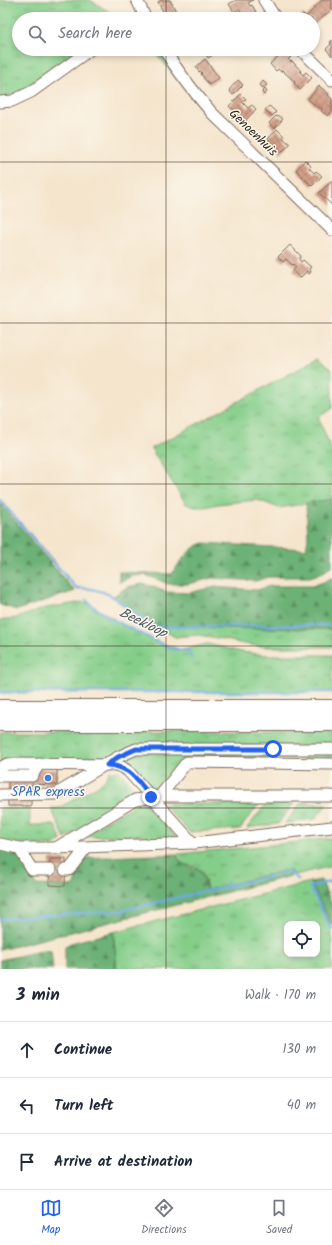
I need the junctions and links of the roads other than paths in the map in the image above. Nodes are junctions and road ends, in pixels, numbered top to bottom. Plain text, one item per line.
1 (137, 0) edge
2 (264, 0) edge
3 (140, 12) edge
4 (272, 12) edge
5 (81, 56) edge
6 (168, 56) edge
7 (307, 56) edge
8 (332, 80) edge
9 (0, 102) edge
10 (332, 230) edge
11 (0, 708) edge
12 (332, 708) edge
13 (0, 723) edge
14 (332, 723) edge
15 (332, 749) edge
16 (39, 764) junction
17 (332, 764) edge
18 (107, 765) junction
19 (0, 768) edge
20 (0, 776) edge
21 (0, 795) edge
22 (156, 796) junction
23 (332, 796) edge
24 (332, 827) edge
25 (194, 843) junction
26 (0, 844) edge
27 (19, 848) junction
28 (55, 848) junction
29 (86, 848) junction
30 (50, 870) tunnel mouth
31 (65, 870) tunnel mouth

1 - 3 street
2 - 4 street
5 - 9 street
6 - 10 street, Genoenhuis
7 - 8 street
11 - 12 highway
13 - 14 highway
15 - 18 street
16 - 18 street
16 - 19 street
16 - 20 street
17 - 22 street
18 - 21 street
18 - 22 street
22 - 23 street
22 - 25 street
22 - 28 street
24 - 25 street
25 - 29 street
26 - 27 street
27 - 28 street
27 - 30 street
28 - 29 street
29 - 31 street

